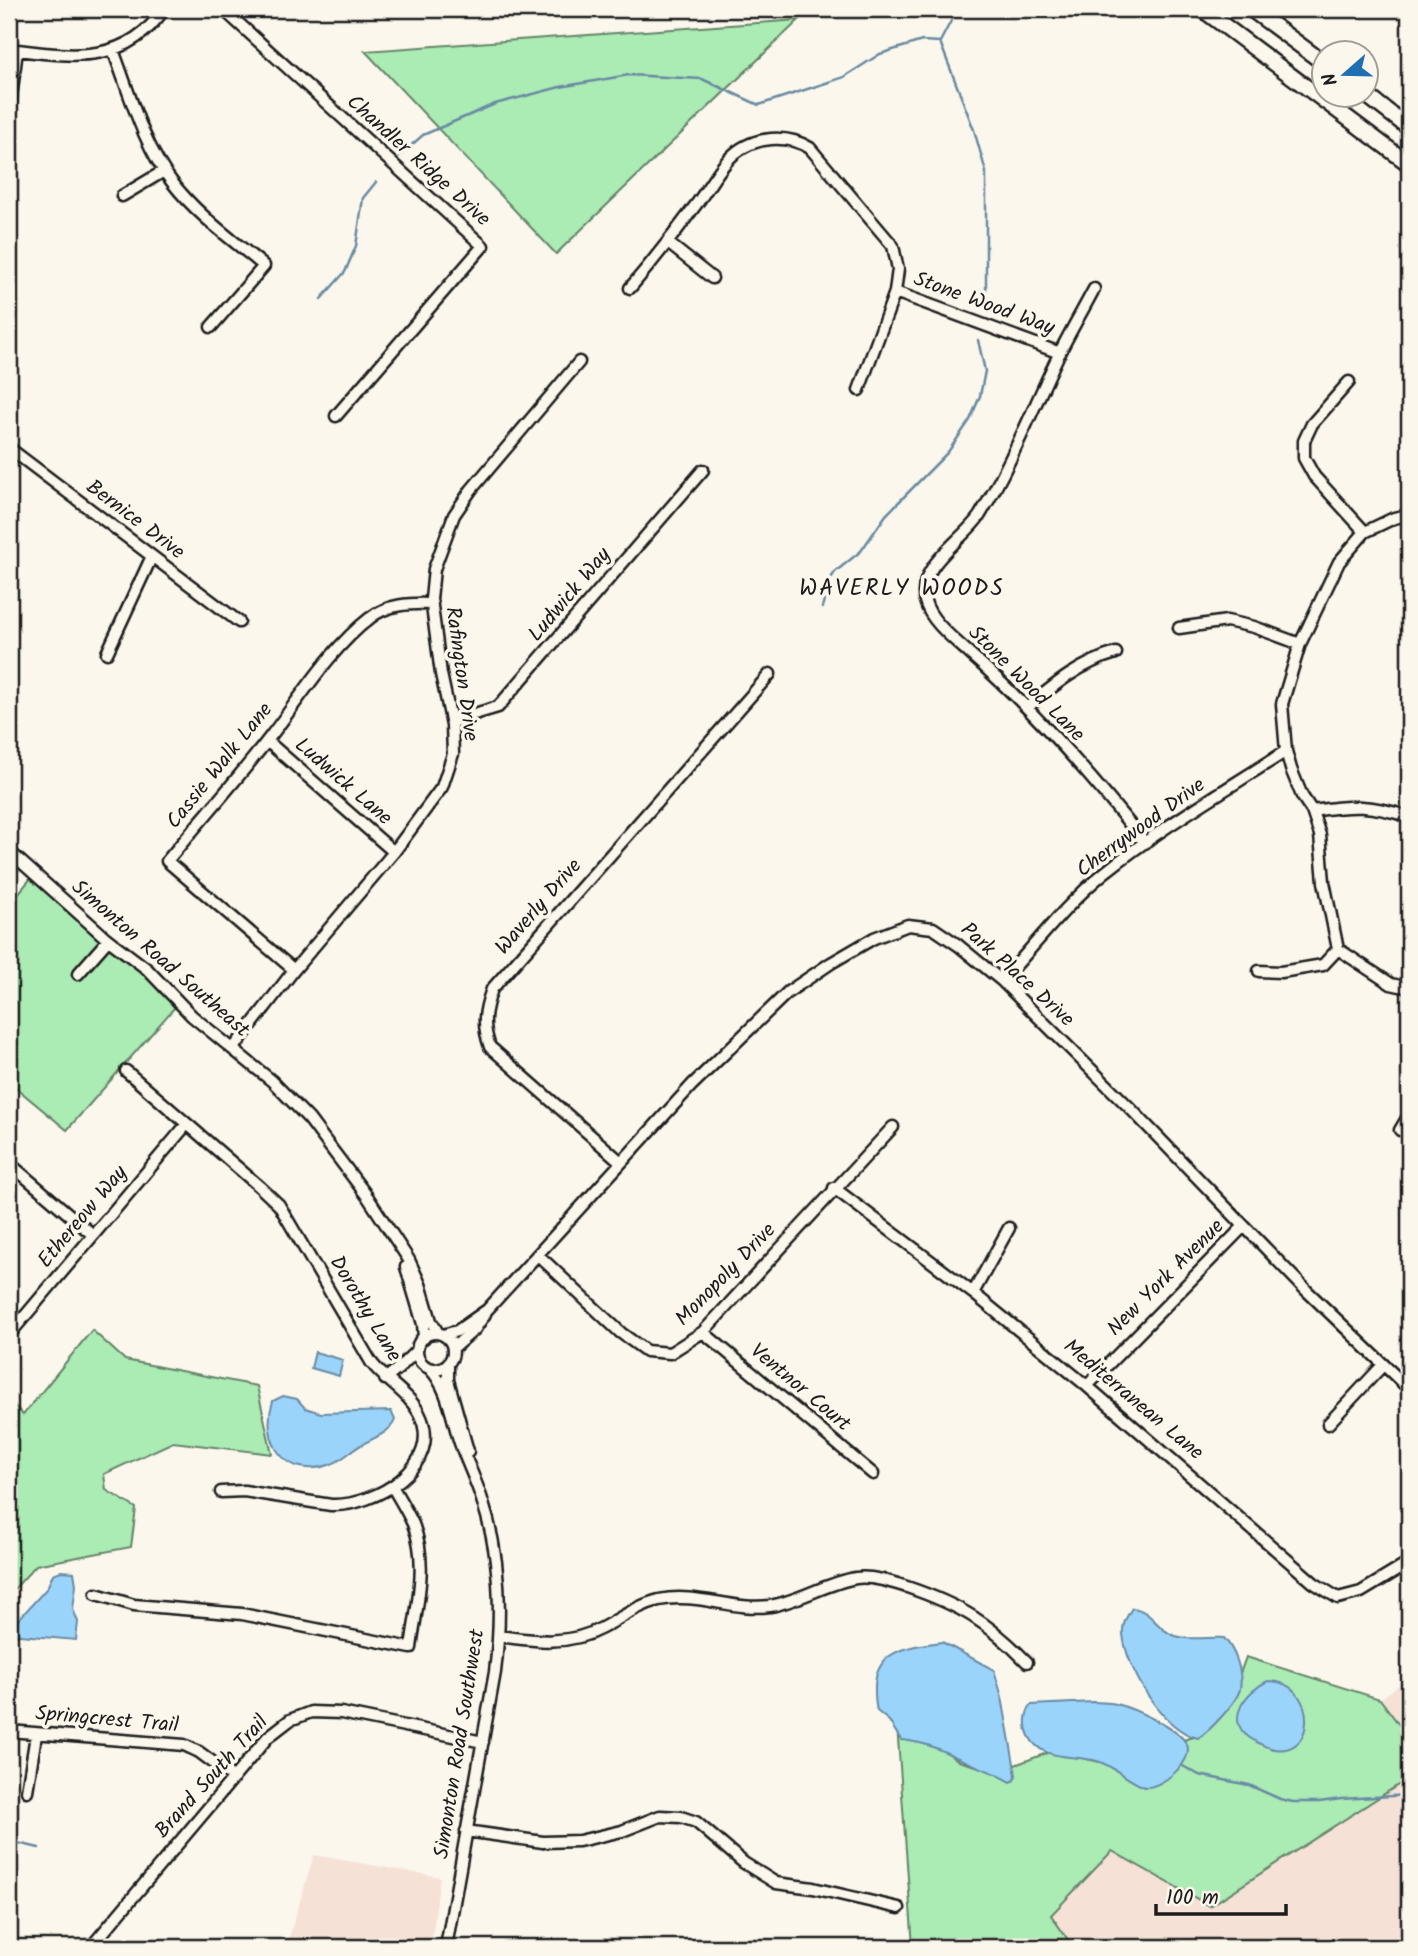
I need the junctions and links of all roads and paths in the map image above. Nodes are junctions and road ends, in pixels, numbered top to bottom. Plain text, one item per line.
1 (164, 9) edge
2 (223, 9) edge
3 (1202, 9) edge
4 (1251, 9) edge
5 (13, 49) edge
6 (113, 50) junction
7 (1310, 53) edge
8 (1380, 106) edge
9 (9, 113) edge
10 (1409, 128) edge
11 (1409, 164) edge
12 (164, 171) junction
13 (122, 196) dead end
14 (668, 243) junction
15 (712, 278) dead end
16 (630, 288) dead end
17 (1094, 289) dead end
18 (895, 292) junction
19 (211, 327) dead end
20 (1060, 353) junction
21 (579, 362) dead end
22 (1349, 382) dead end
23 (859, 390) dead end
24 (336, 416) dead end
25 (9, 448) edge
26 (703, 470) dead end
27 (1409, 515) edge
28 (1365, 532) junction
29 (152, 556) junction
30 (432, 604) junction
31 (239, 622) dead end
32 (1179, 628) dead end
33 (1300, 644) junction
34 (107, 653) dead end
35 (1116, 653) dead end
36 (770, 674) dead end
37 (1028, 707) junction
38 (451, 721) junction
39 (267, 741) junction
40 (1286, 751) junction
41 (1312, 811) junction
42 (1409, 817) edge
43 (1145, 843) junction
44 (9, 851) edge
45 (394, 852) junction
46 (108, 940) junction
47 (1338, 950) junction
48 (294, 970) junction
49 (1259, 971) dead end
50 (78, 974) dead end
51 (1002, 981) junction
52 (1409, 988) edge
53 (233, 1049) junction
54 (126, 1071) dead end
55 (1409, 1115) edge
56 (187, 1124) junction
57 (892, 1127) dead end
58 (1400, 1130) dead end
59 (621, 1162) junction
60 (9, 1163) edge
61 (834, 1188) junction
62 (1243, 1227) junction
63 (1009, 1228) dead end
64 (93, 1235) junction
65 (402, 1253) junction
66 (538, 1255) junction
67 (973, 1293) junction
68 (486, 1310) junction
69 (703, 1332) junction
70 (440, 1334) junction
71 (9, 1335) edge
72 (424, 1338) junction
73 (453, 1349) junction
74 (417, 1350) junction
75 (448, 1365) junction
76 (1383, 1365) junction
77 (428, 1367) junction
78 (399, 1368) junction
79 (385, 1378) junction
80 (1087, 1386) junction
81 (1409, 1388) edge
82 (1328, 1424) dead end
83 (470, 1465) junction
84 (873, 1474) dead end
85 (392, 1486) junction
86 (221, 1492) dead end
87 (1409, 1563) edge
88 (96, 1594) dead end
89 (499, 1636) junction
90 (1027, 1662) dead end
91 (9, 1731) edge
92 (36, 1734) junction
93 (483, 1742) junction
94 (234, 1778) junction
95 (27, 1791) dead end
96 (466, 1831) junction
97 (899, 1908) dead end
98 (9, 1944) edge
99 (13, 1947) edge
100 (91, 1947) edge
101 (446, 1947) edge

1 - 6 street
2 - 24 street, Chandler Ridge Drive
3 - 11 highway
4 - 7 highway
5 - 6 street
5 - 9 street
6 - 12 street
8 - 10 highway
12 - 13 street
12 - 19 street
14 - 15 street
14 - 16 street
14 - 18 street
17 - 20 street, Stone Wood Lane
18 - 20 street, Stone Wood Way
18 - 23 street
20 - 37 street, Stone Wood Lane
21 - 30 street, Rafington Drive
22 - 28 street
25 - 29 street, Bernice Drive
26 - 38 street, Ludwick Way
27 - 28 street
28 - 33 street
29 - 31 street, Bernice Drive
29 - 34 street
30 - 38 street, Rafington Drive
30 - 39 street, Cassie Walk Lane
32 - 33 street
33 - 40 street
35 - 37 street
36 - 59 street, Waverly Drive
37 - 43 street, Stone Wood Lane
38 - 45 street, Rafington Drive
39 - 45 street, Ludwick Lane
39 - 48 street, Cassie Walk Lane
40 - 41 street
40 - 43 street, Cherrywood Drive
41 - 42 street
41 - 47 street
43 - 51 street, Cherrywood Drive
44 - 46 street, Simonton Road Southeast
45 - 48 street, Rafington Drive
46 - 50 street
46 - 53 street, Simonton Road Southeast
47 - 49 street
47 - 52 street
48 - 53 street, Rafington Drive
51 - 59 street, Park Place Drive
51 - 62 street, Park Place Drive
53 - 65 street, Simonton Road Southeast
54 - 56 street, Dorothy Lane
55 - 58 street
56 - 64 street, Ethereow Way
56 - 79 street, Dorothy Lane
57 - 61 street, Monopoly Drive
59 - 66 street, Park Place Drive
60 - 64 street
61 - 67 street, Mediterranean Lane
61 - 69 street, Monopoly Drive
62 - 76 street, Park Place Drive
62 - 80 street, New York Avenue
63 - 67 street
64 - 71 street, Ethereow Way
65 - 70 street
65 - 72 street
66 - 68 street, Park Place Drive
66 - 69 street, Monopoly Drive
67 - 80 street, Mediterranean Lane
68 - 70 street, Park Place Drive
68 - 73 street, Park Place Drive
69 - 84 street, Ventnor Court
70 - 72 street
70 - 73 street
72 - 74 street
73 - 75 street
74 - 77 street
74 - 78 street
75 - 77 street
75 - 83 street, Simonton Road Southwest
76 - 81 street, Park Place Drive
76 - 82 street
77 - 78 street
77 - 83 street, Simonton Road Southwest
78 - 79 street
79 - 85 street, Dorothy Lane
80 - 87 street, Mediterranean Lane
83 - 89 street, Simonton Road Southwest
85 - 86 street, Dorothy Lane
85 - 88 street
89 - 90 street
89 - 93 street, Simonton Road Southwest
91 - 92 street, Springcrest Trail
92 - 94 street, Springcrest Trail
92 - 95 street
93 - 94 street, Brand South Trail
93 - 96 street, Simonton Road Southwest
94 - 100 street, Brand South Trail
96 - 97 street
96 - 101 street, Simonton Road Southwest
98 - 99 street

